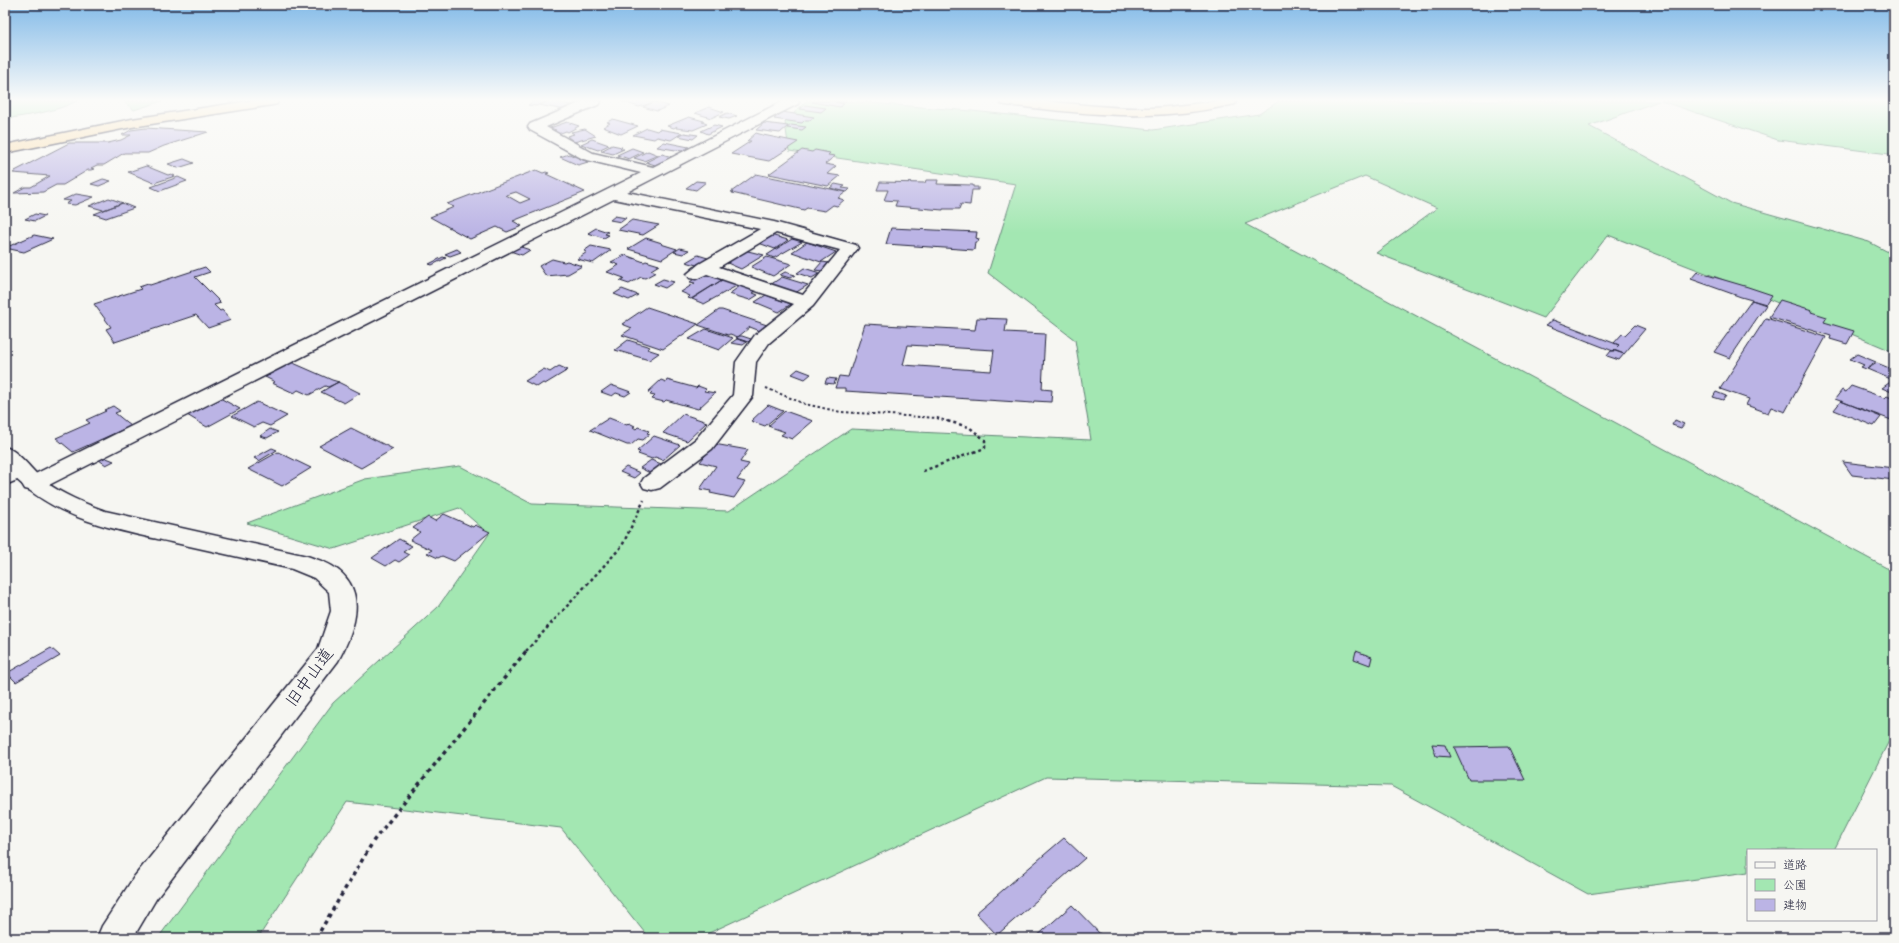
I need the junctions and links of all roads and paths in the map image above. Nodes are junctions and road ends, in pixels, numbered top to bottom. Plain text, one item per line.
1 (25, 145) edge
2 (567, 145) edge
3 (707, 145) edge
4 (5, 149) edge
5 (655, 172) junction
6 (612, 194) junction
7 (774, 227) junction
8 (807, 302) junction
9 (745, 380) junction
10 (923, 471) dead end
11 (15, 472) edge
12 (652, 483) joint
13 (114, 938) edge
14 (316, 938) edge

1 - 4 highway
2 - 5 street
3 - 5 street
5 - 6 street
6 - 7 street
6 - 11 street
7 - 8 street
7 - 8 street
8 - 9 street
9 - 10 path
9 - 12 street
11 - 13 street, 旧中山道
12 - 14 path

